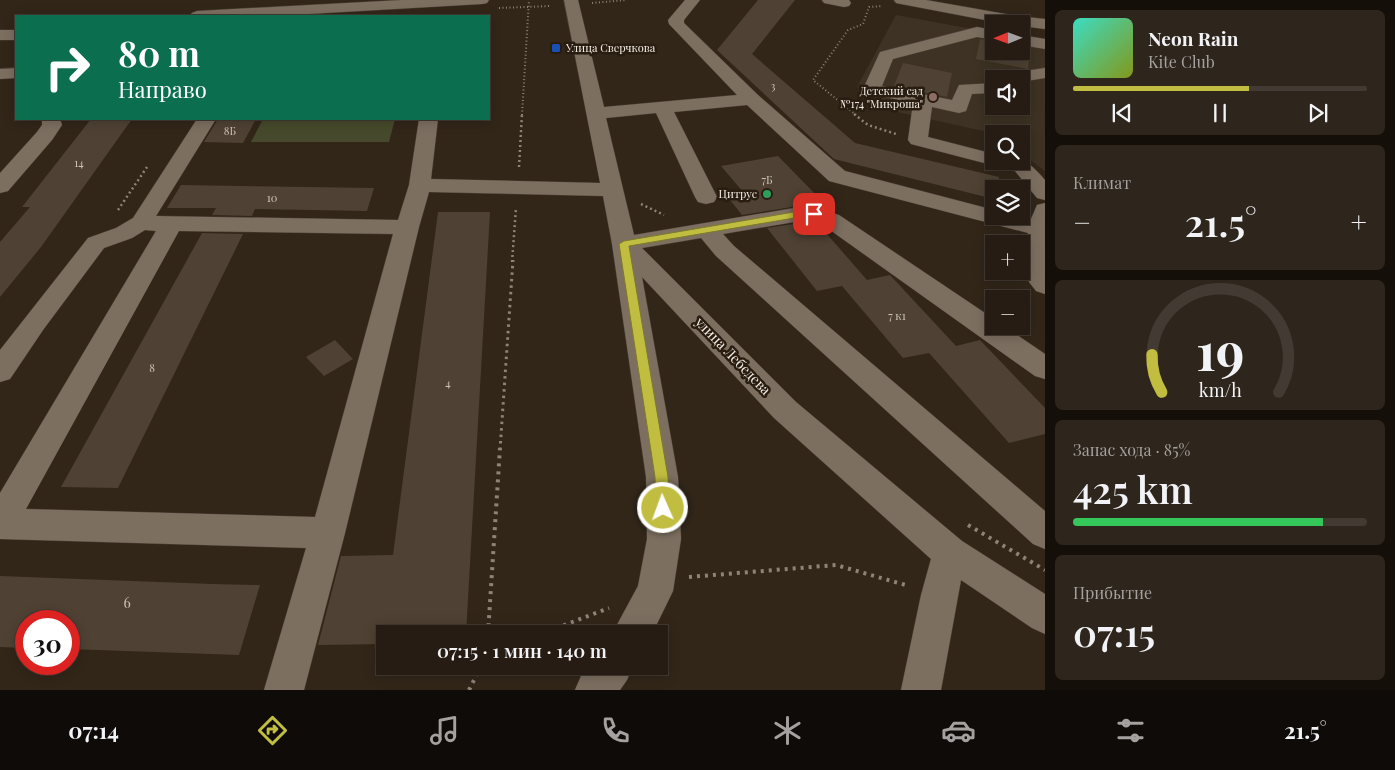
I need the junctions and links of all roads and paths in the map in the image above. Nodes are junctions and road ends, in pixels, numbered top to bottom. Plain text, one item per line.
1 (482, 0) edge
2 (529, 0) edge
3 (571, 0) edge
4 (693, 0) edge
5 (828, 0) edge
6 (894, 1) edge
7 (844, 3) dead end
8 (348, 4) edge
9 (244, 15) edge
10 (985, 20) edge
11 (15, 23) edge
12 (0, 24) edge
13 (1045, 24) edge
14 (1030, 27) edge
15 (1045, 28) edge
16 (985, 33) edge
17 (0, 35) edge
18 (15, 35) edge
19 (1030, 42) edge
20 (1045, 44) edge
21 (15, 73) edge
22 (1045, 73) edge
23 (0, 74) edge
24 (1030, 75) edge
25 (985, 88) edge
26 (751, 99) junction
27 (923, 100) junction
28 (662, 107) junction
29 (595, 113) junction
30 (51, 120) edge
31 (205, 120) edge
32 (428, 120) edge
33 (985, 158) edge
34 (151, 160) dead end
35 (1024, 170) edge
36 (420, 185) junction
37 (0, 186) edge
38 (518, 188) junction
39 (612, 190) junction
40 (1045, 193) edge
41 (706, 197) dead end
42 (1042, 220) edge
43 (141, 223) junction
44 (171, 224) junction
45 (407, 227) junction
46 (706, 229) junction
47 (96, 244) junction
48 (624, 244) junction
49 (1045, 285) edge
50 (1045, 368) edge
51 (0, 371) edge
52 (328, 533) junction
53 (1045, 533) edge
54 (955, 537) junction
55 (1045, 570) edge
56 (655, 591) junction
57 (939, 594) junction
58 (611, 608) dead end
59 (1045, 615) edge
60 (489, 625) edge
61 (565, 625) edge
62 (637, 625) edge
63 (476, 675) edge
64 (606, 675) edge
65 (284, 690) edge
66 (469, 690) edge
67 (595, 690) edge
68 (921, 690) edge

1 - 8 street
2 - 38 path
3 - 29 street
4 - 26 street
5 - 7 street
6 - 10 street
6 - 13 street
8 - 9 street
11 - 12 street
14 - 15 street
16 - 27 street
17 - 18 street
19 - 20 street
21 - 23 street
22 - 24 street
25 - 27 street
26 - 28 street
26 - 42 street
27 - 33 street
28 - 29 street
28 - 41 street
29 - 39 street
30 - 37 street
31 - 43 street
32 - 36 street
34 - 47 path
35 - 40 street
36 - 38 street
36 - 45 street
38 - 39 street
38 - 60 path
39 - 48 street
42 - 49 street
43 - 44 street
43 - 47 street
44 - 45 street
44 - 52 street
45 - 52 street
46 - 48 street
46 - 50 street
46 - 53 street
47 - 51 street
48 - 54 street, улица Лебедева
48 - 56 street
52 - 65 street
54 - 55 path
54 - 57 street
54 - 59 street, улица Лебедева
56 - 57 path
56 - 62 street
57 - 68 street
58 - 61 path
63 - 66 path
64 - 67 street

